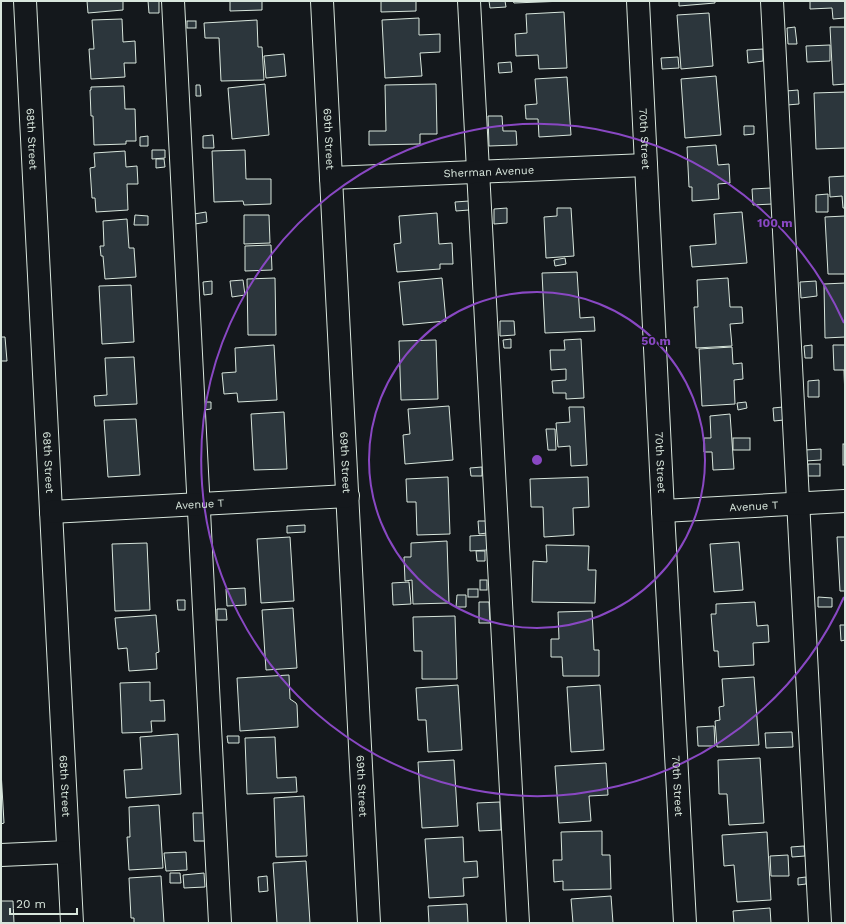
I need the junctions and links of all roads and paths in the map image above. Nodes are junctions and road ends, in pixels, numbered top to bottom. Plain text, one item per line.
1 (25, 1) edge
2 (173, 1) edge
3 (322, 1) edge
4 (469, 1) edge
5 (638, 1) edge
6 (772, 1) edge
7 (646, 165) junction
8 (478, 172) junction
9 (331, 178) junction
10 (348, 496) junction
11 (845, 501) edge
12 (798, 503) junction
13 (198, 505) junction
14 (663, 511) junction
15 (51, 512) junction
16 (68, 852) junction
17 (1, 855) edge
18 (72, 923) edge
19 (220, 923) edge
20 (369, 923) edge
21 (518, 923) edge
22 (685, 923) edge
23 (820, 923) edge

1 - 15 street, 68th Street
2 - 13 street
3 - 9 street, 69th Street
4 - 8 street
5 - 7 street, 70th Street
6 - 12 street
7 - 8 street, Sherman Avenue
7 - 14 street, 70th Street
8 - 9 street, Sherman Avenue
8 - 21 street
9 - 10 street, 69th Street
10 - 13 street, Avenue T
10 - 20 street, 69th Street
11 - 12 street, Avenue T
12 - 14 street, Avenue T
12 - 23 street
13 - 15 street, Avenue T
13 - 19 street
14 - 22 street, 70th Street
15 - 16 street, 68th Street
16 - 17 street
16 - 18 street, 68th Street

